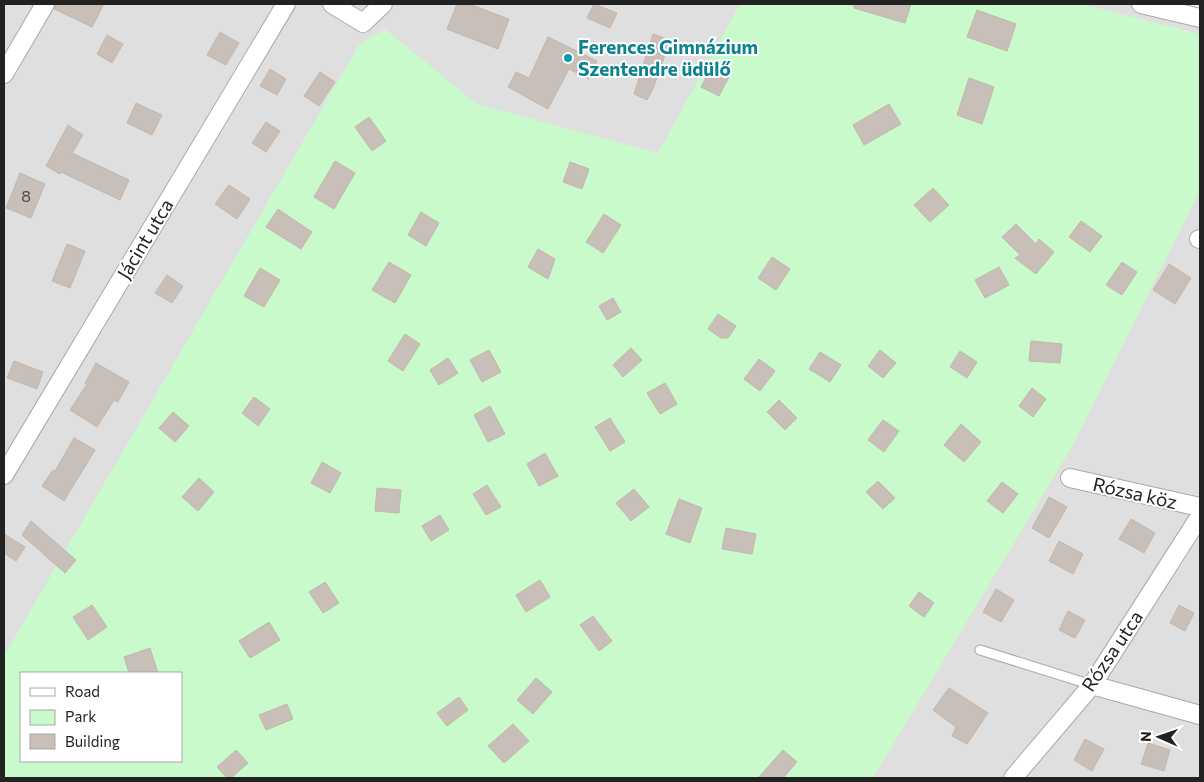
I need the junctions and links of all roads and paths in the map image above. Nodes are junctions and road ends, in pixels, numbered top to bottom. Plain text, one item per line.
1 (45, 4) edge
2 (286, 4) edge
3 (332, 4) edge
4 (383, 4) edge
5 (1141, 4) edge
6 (1200, 18) edge
7 (4, 74) edge
8 (4, 475) edge
9 (1070, 478) dead end
10 (1200, 507) edge
11 (1200, 516) edge
12 (980, 650) dead end
13 (1092, 685) junction
14 (1200, 715) edge
15 (1013, 778) edge

1 - 7 street
2 - 8 street, Jácint utca
3 - 4 street
5 - 6 street
9 - 10 street, Rózsa köz
11 - 13 street, Rózsa utca
12 - 13 lane
13 - 14 street
13 - 15 street, Rózsa utca

